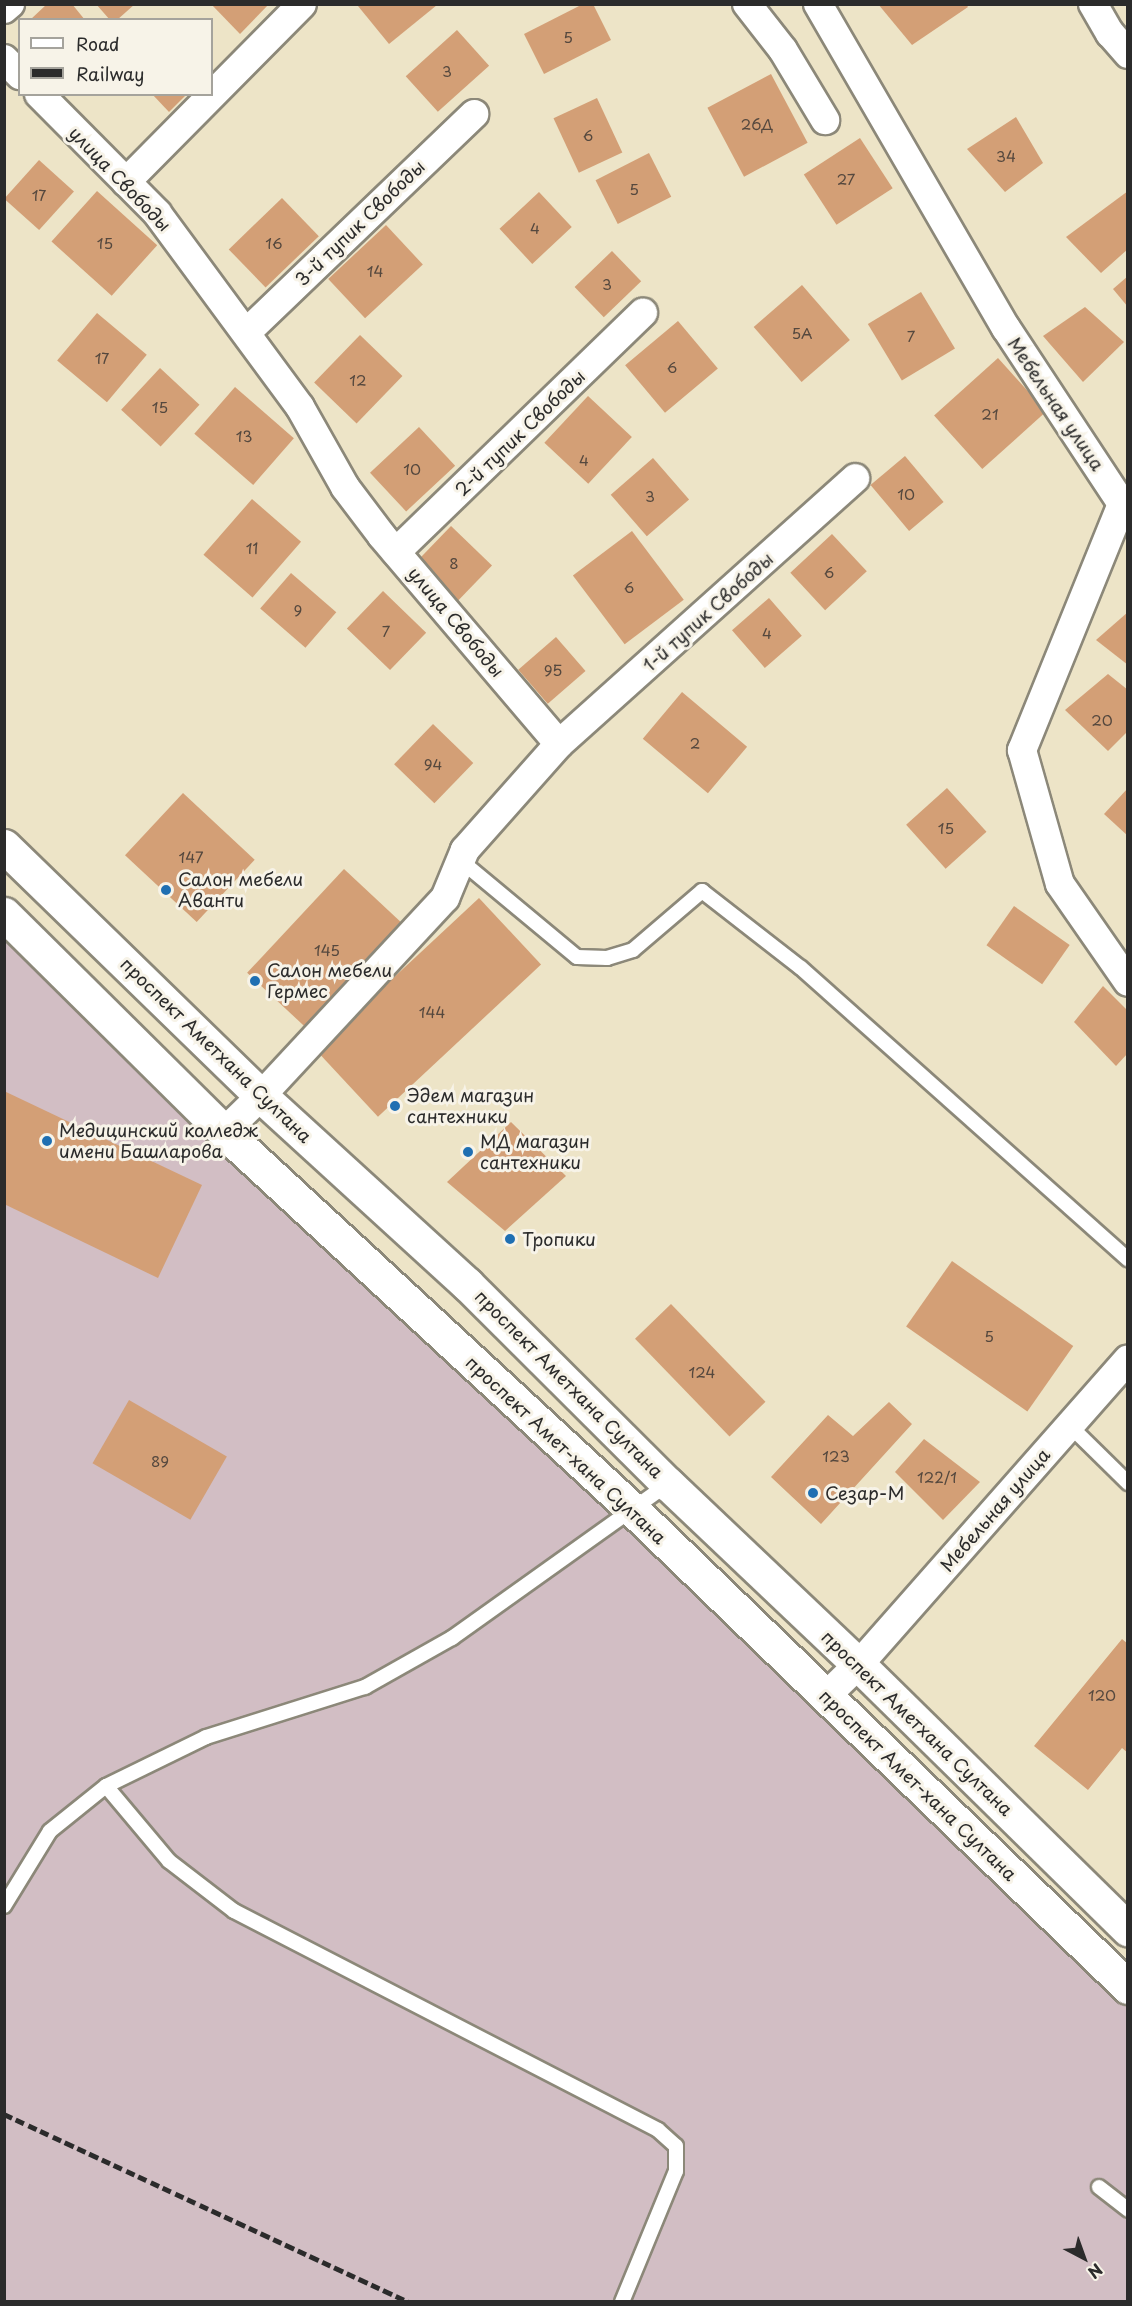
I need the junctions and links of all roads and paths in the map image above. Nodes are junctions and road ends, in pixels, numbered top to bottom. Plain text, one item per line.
1 (10, 4) edge
2 (302, 4) edge
3 (747, 4) edge
4 (818, 4) edge
5 (1093, 4) edge
6 (4, 9) edge
7 (1128, 54) edge
8 (4, 59) edge
9 (18, 73) edge
10 (213, 94) edge
11 (41, 96) edge
12 (211, 96) edge
13 (474, 114) dead end
14 (825, 120) dead end
15 (126, 182) junction
16 (643, 313) dead end
17 (246, 332) junction
18 (855, 478) dead end
19 (1125, 506) edge
20 (396, 552) junction
21 (559, 744) junction
22 (4, 846) edge
23 (460, 860) junction
24 (4, 914) edge
25 (1128, 982) edge
26 (261, 1096) junction
27 (224, 1132) junction
28 (1128, 1259) edge
29 (1128, 1359) edge
30 (1069, 1425) junction
31 (1128, 1483) edge
32 (668, 1484) junction
33 (632, 1509) junction
34 (862, 1664) junction
35 (826, 1696) junction
36 (106, 1786) junction
37 (4, 1906) edge
38 (1128, 1929) edge
39 (1128, 1987) edge
40 (1099, 2187) dead end
41 (1128, 2210) edge
42 (622, 2301) edge

1 - 6 street
2 - 10 street
3 - 14 street
4 - 19 street, Мебельная улица
5 - 7 street
8 - 9 street
11 - 15 street, улица Свободы
12 - 15 street
13 - 17 street, 3-й тупик Свободы
15 - 17 street, улица Свободы
16 - 20 street, 2-й тупик Свободы
17 - 20 street, улица Свободы
18 - 21 street, 1-й тупик Свободы
19 - 25 street, Мебельная улица
20 - 21 street, улица Свободы
21 - 23 street
22 - 26 main road, проспект Аметхана Султана
23 - 26 street
23 - 28 lane
24 - 27 main road, проспект Амет-хана Султана
26 - 27 street
26 - 32 main road, проспект Аметхана Султана
27 - 33 main road, проспект Амет-хана Султана
29 - 30 street, Мебельная улица
30 - 31 lane
30 - 34 street, Мебельная улица
32 - 33 lane
32 - 34 main road, проспект Аметхана Султана
33 - 35 main road, проспект Амет-хана Султана
33 - 36 lane
34 - 35 street, Мебельная улица
34 - 38 main road, проспект Аметхана Султана
35 - 39 main road, проспект Амет-хана Султана
36 - 37 lane
36 - 42 lane
40 - 41 lane

